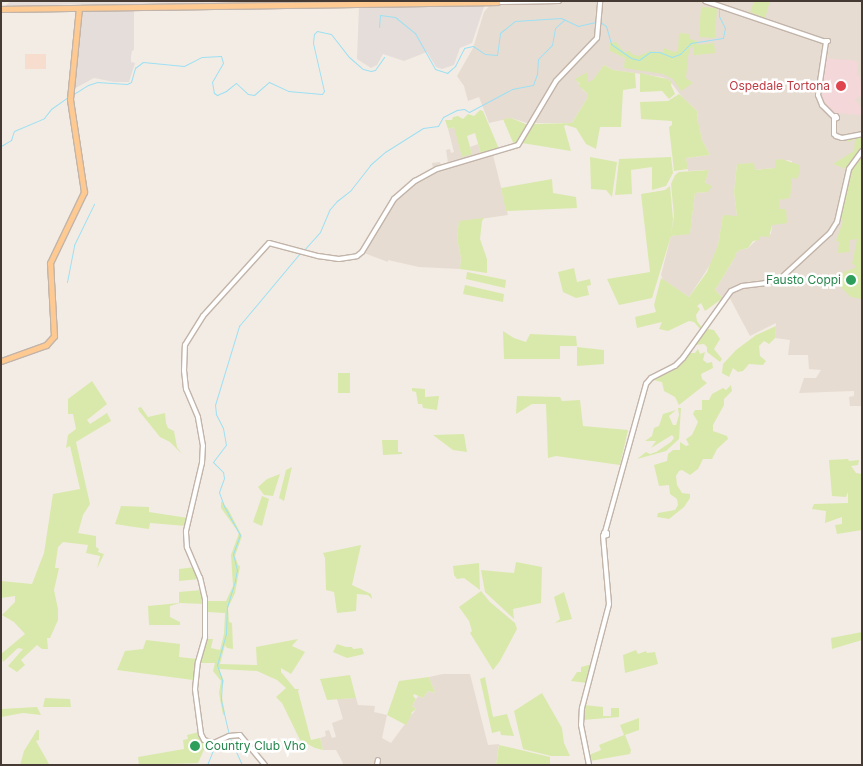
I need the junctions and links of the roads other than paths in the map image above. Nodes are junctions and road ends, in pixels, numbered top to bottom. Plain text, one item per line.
1 (522, 1) edge
2 (559, 1) edge
3 (600, 1) edge
4 (705, 1) edge
5 (486, 2) edge
6 (499, 2) edge
7 (79, 8) junction
8 (1, 9) edge
9 (862, 134) edge
10 (862, 151) edge
11 (1, 361) edge
12 (265, 765) edge
13 (588, 765) edge

1 - 2 street
1 - 6 street
3 - 12 street
4 - 9 street
5 - 6 main road
5 - 7 main road
7 - 8 main road
7 - 11 main road
10 - 13 street

